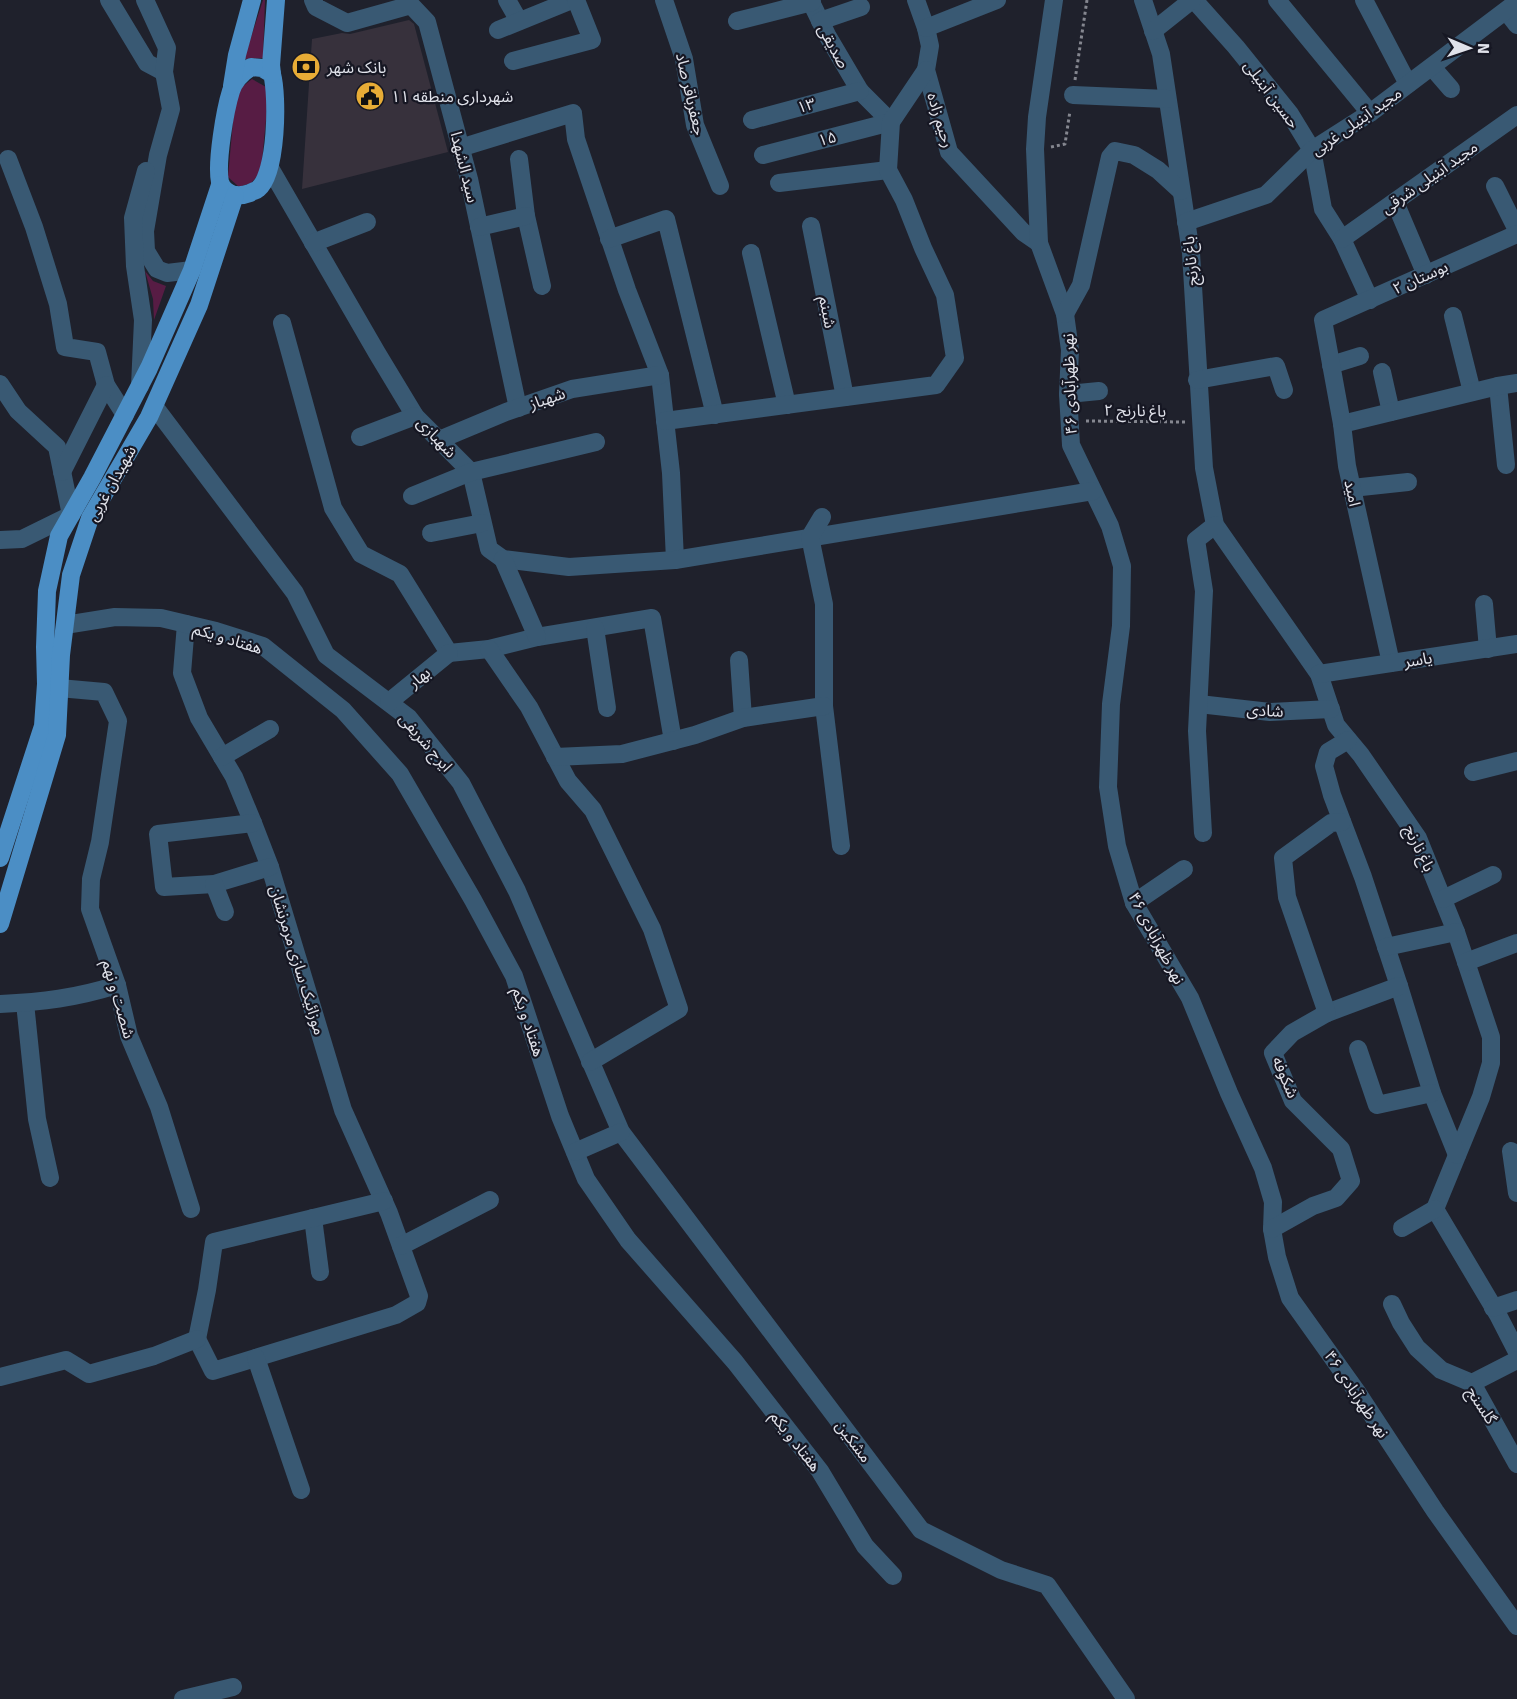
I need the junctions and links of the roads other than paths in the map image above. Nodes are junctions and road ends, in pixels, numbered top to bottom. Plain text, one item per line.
1 (109, 0) edge
2 (145, 0) edge
3 (252, 0) edge
4 (276, 0) edge
5 (313, 0) edge
6 (507, 0) edge
7 (574, 0) edge
8 (664, 0) edge
9 (916, 0) edge
10 (997, 0) edge
11 (1054, 0) edge
12 (1143, 0) edge
13 (1193, 0) edge
14 (1277, 0) edge
15 (1364, 0) edge
16 (811, 1) edge
17 (379, 7) edge
18 (861, 7) dead end
19 (1513, 13) edge
20 (519, 21) junction
21 (737, 21) dead end
22 (820, 21) junction
23 (926, 28) junction
24 (498, 30) dead end
25 (1153, 31) junction
26 (513, 61) dead end
27 (1432, 66) junction
28 (926, 70) junction
29 (164, 72) junction
30 (272, 74) junction
31 (1408, 84) junction
32 (231, 89) junction
33 (1451, 89) dead end
34 (860, 91) junction
35 (1073, 95) dead end
36 (1167, 99) junction
37 (1370, 113) junction
38 (1517, 115) edge
39 (752, 120) dead end
40 (891, 122) junction
41 (460, 148) junction
42 (1312, 150) junction
43 (158, 155) junction
44 (763, 155) dead end
45 (8, 159) dead end
46 (519, 159) dead end
47 (270, 168) junction
48 (888, 170) junction
49 (779, 183) dead end
50 (720, 186) dead end
51 (1495, 186) dead end
52 (228, 190) junction
53 (1181, 191) junction
54 (1395, 202) junction
55 (526, 216) junction
56 (367, 222) dead end
57 (1186, 222) junction
58 (812, 226) dead end
59 (479, 227) junction
60 (1517, 230) edge
61 (1517, 234) edge
62 (609, 239) junction
63 (1342, 239) junction
64 (314, 243) junction
65 (1039, 243) junction
66 (751, 253) dead end
67 (192, 270) junction
68 (1426, 275) junction
69 (542, 286) dead end
70 (1370, 300) junction
71 (1065, 314) junction
72 (1453, 316) dead end
73 (1323, 320) joint
74 (282, 323) dead end
75 (1360, 356) dead end
76 (1331, 365) junction
77 (1382, 372) dead end
78 (660, 375) junction
79 (1197, 380) junction
80 (1517, 383) edge
81 (0, 384) edge
82 (106, 386) junction
83 (140, 386) junction
84 (1498, 386) junction
85 (1284, 390) dead end
86 (1099, 391) dead end
87 (1472, 392) junction
88 (1068, 394) junction
89 (845, 397) junction
90 (787, 405) junction
91 (154, 406) junction
92 (518, 408) junction
93 (1390, 412) junction
94 (124, 415) junction
95 (715, 415) junction
96 (415, 416) junction
97 (665, 422) junction
98 (1342, 424) junction
99 (360, 437) dead end
100 (439, 440) junction
101 (597, 442) dead end
102 (1506, 465) dead end
103 (62, 472) junction
104 (471, 472) junction
105 (1408, 482) dead end
106 (1352, 488) junction
107 (1093, 491) junction
108 (412, 496) dead end
109 (71, 515) junction
110 (822, 517) dead end
111 (482, 523) junction
112 (1215, 525) junction
113 (431, 533) dead end
114 (810, 537) junction
115 (0, 540) edge
116 (503, 559) junction
117 (675, 560) junction
118 (1484, 604) dead end
119 (186, 624) junction
120 (65, 625) junction
121 (595, 627) junction
122 (537, 637) junction
123 (1517, 644) edge
124 (489, 649) junction
125 (1488, 649) junction
126 (449, 653) junction
127 (739, 660) dead end
128 (1390, 663) junction
129 (1319, 674) junction
130 (59, 688) junction
131 (388, 702) junction
132 (1199, 704) junction
133 (824, 706) junction
134 (607, 708) dead end
135 (1331, 709) junction
136 (743, 718) junction
137 (270, 729) dead end
138 (1348, 740) junction
139 (673, 741) junction
140 (222, 757) junction
141 (555, 757) junction
142 (1515, 766) edge
143 (1473, 772) dead end
144 (1342, 822) junction
145 (253, 823) junction
146 (1203, 833) dead end
147 (841, 846) dead end
148 (0, 858) edge
149 (270, 867) junction
150 (1184, 869) dead end
151 (1493, 876) dead end
152 (214, 884) junction
153 (1443, 899) junction
154 (1134, 903) junction
155 (225, 912) dead end
156 (0, 924) edge
157 (1456, 932) junction
158 (1517, 943) edge
159 (1386, 946) junction
160 (1466, 962) junction
161 (117, 985) junction
162 (1400, 986) junction
163 (25, 1003) junction
164 (0, 1004) edge
165 (1327, 1013) junction
166 (1358, 1049) dead end
167 (590, 1062) junction
168 (1432, 1093) junction
169 (621, 1132) junction
170 (1511, 1151) dead end
171 (575, 1152) junction
172 (1457, 1155) junction
173 (50, 1178) dead end
174 (1517, 1193) edge
175 (490, 1200) dead end
176 (384, 1201) junction
177 (190, 1209) dead end
178 (1435, 1209) junction
179 (313, 1218) junction
180 (1402, 1228) dead end
181 (1272, 1229) junction
182 (401, 1246) junction
183 (320, 1272) dead end
184 (1517, 1300) edge
185 (1392, 1304) dead end
186 (1493, 1308) junction
187 (197, 1339) junction
188 (1517, 1352) edge
189 (256, 1358) junction
190 (1517, 1360) edge
191 (0, 1377) edge
192 (1472, 1383) junction
193 (1517, 1464) edge
194 (301, 1490) dead end
195 (893, 1576) dead end
196 (1517, 1626) edge
197 (233, 1687) dead end
198 (183, 1699) edge
199 (1126, 1699) edge

1 - 29 street
2 - 29 street
3 - 32 main road
4 - 30 main road
5 - 17 street, سید الشهدا
6 - 20 street
7 - 20 street
7 - 26 street
8 - 50 street, جعفرباقر صاد
9 - 23 street, رحیم زاده
10 - 23 street
11 - 65 street, نهر ظهرآبادی ۴۶
12 - 25 street, باغ نارنج
13 - 25 street
13 - 42 street, حسین آبنیلی
14 - 37 street
15 - 31 street
16 - 21 street
16 - 22 street, صدیقی
17 - 41 street, سید الشهدا
18 - 22 street
19 - 27 street, مجید آبنیلی غربی
20 - 24 street
22 - 34 street, صدیقی
23 - 28 street, رحیم زاده
25 - 36 street, باغ نارنج
27 - 31 street, مجید آبنیلی غربی
27 - 33 street
28 - 40 street
28 - 65 street, رحیم زاده
29 - 43 street
30 - 32 main road
30 - 47 main road
31 - 37 street, مجید آبنیلی غربی
32 - 52 main road
34 - 39 street, ۱۳
34 - 40 street, صدیقی
35 - 36 street
36 - 53 street, باغ نارنج
37 - 42 street, مجید آبنیلی غربی
38 - 54 street, مجید آبنیلی شرقی
40 - 44 street, ۱۵
40 - 48 street
41 - 59 street, سید الشهدا
41 - 62 street
42 - 57 street, مجید آبنیلی غربی
42 - 63 street, حسین آبنیلی
43 - 67 street
43 - 83 street
45 - 82 street
46 - 55 street
47 - 52 main road
47 - 64 street, شهبازی
48 - 49 street
48 - 89 street
51 - 60 street
52 - 67 main road, شهیدان غربی
52 - 91 main road, شهیدان غربی
53 - 57 street, باغ نارنج
53 - 71 street
54 - 63 street, مجید آبنیلی شرقی
54 - 68 street
55 - 59 street
55 - 69 street
56 - 64 street
57 - 79 street, باغ نارنج
58 - 89 street, شبنم
59 - 92 street, سید الشهدا
61 - 68 street, بوستان ۲
62 - 78 street
62 - 95 street
63 - 70 street, حسین آبنیلی
64 - 96 street, شهبازی
65 - 71 street, نهر ظهرآبادی ۴۶
66 - 90 street
67 - 83 main road, شهیدان غربی
68 - 70 street, بوستان ۲
70 - 73 street, بوستان ۲
71 - 88 street, نهر ظهرآبادی ۴۶
72 - 87 street
73 - 76 street, امید
74 - 126 street
75 - 76 street
76 - 98 street, امید
77 - 93 street
78 - 92 street, شهباز
78 - 97 street
79 - 85 street
79 - 112 street, باغ نارنج
80 - 84 street
81 - 103 street
82 - 94 street
82 - 103 street
83 - 94 main road, شهیدان غربی
84 - 87 street
84 - 102 street
86 - 88 street
87 - 93 street
88 - 107 street, نهر ظهرآبادی ۴۶
89 - 90 street
90 - 95 street
91 - 120 main road, شهیدان غربی
91 - 131 street, ایرج شریفی
92 - 100 street, شهباز
93 - 98 street
94 - 109 main road, شهیدان غربی
95 - 97 street
96 - 99 street
96 - 100 street, شهبازی
97 - 117 street
98 - 106 street, امید
100 - 104 street, شهبازی
101 - 104 street
103 - 109 street
104 - 108 street
104 - 111 street, شهبازی
105 - 106 street
106 - 128 street, امید
107 - 114 street
107 - 154 street, نهر ظهرآبادی ۴۶
109 - 115 street
109 - 148 main road, شهیدان غربی
110 - 114 street
111 - 113 street
111 - 116 street, شهبازی
112 - 129 street, باغ نارنج
112 - 132 street
114 - 117 street
114 - 133 street
116 - 117 street
116 - 122 street, شهبازی
118 - 125 street
119 - 120 street, هفتاد و یکم
119 - 140 street, موزائیک سازی مرمرنشان
119 - 171 street, هفتاد و یکم
120 - 130 main road, شهیدان غربی
121 - 122 street
121 - 134 street
121 - 139 street
122 - 124 street
123 - 125 street, یاسر
124 - 126 street
124 - 141 street
125 - 128 street, یاسر
126 - 131 street, بهار
127 - 136 street
128 - 129 street, یاسر
129 - 135 street, باغ نارنج
130 - 156 main road, شهیدان غربی
130 - 161 street, شصت و نهم
131 - 167 street, ایرج شریفی
132 - 135 street, شادی
132 - 146 street
133 - 136 street
133 - 147 street
135 - 138 street, باغ نارنج
136 - 139 street
137 - 140 street
138 - 144 street
138 - 153 street, باغ نارنج
139 - 141 street
140 - 145 street, موزائیک سازی مرمرنشان
141 - 167 street
142 - 143 street
144 - 159 street
144 - 165 street
145 - 149 street, موزائیک سازی مرمرنشان
145 - 152 street
149 - 152 street
149 - 176 street, موزائیک سازی مرمرنشان
150 - 154 street
151 - 153 street
152 - 155 street
153 - 157 street, باغ نارنج
154 - 181 street, نهر ظهرآبادی ۴۶
157 - 159 street
157 - 160 street, باغ نارنج
158 - 160 street
159 - 162 street
160 - 172 street, باغ نارنج
161 - 163 street
161 - 177 street, شصت و نهم
162 - 165 street
162 - 168 street
163 - 164 street
163 - 173 street
165 - 181 street, شکوفه
166 - 168 street
167 - 169 street, ایرج شریفی
168 - 172 street
169 - 171 street
169 - 199 street, مشکین
170 - 174 street
171 - 195 street, هفتاد و یکم
172 - 178 street, باغ نارنج
175 - 182 street
176 - 179 street
176 - 182 street, موزائیک سازی مرمرنشان
178 - 180 street
178 - 186 street
179 - 183 street
179 - 187 street
181 - 196 street, نهر ظهرآبادی ۴۶
182 - 189 street, موزائیک سازی مرمرنشان
184 - 186 street
185 - 192 street, گلسنج
186 - 188 street
187 - 189 street
187 - 191 street
189 - 194 street
190 - 192 street
192 - 193 street, گلسنج
197 - 198 street

